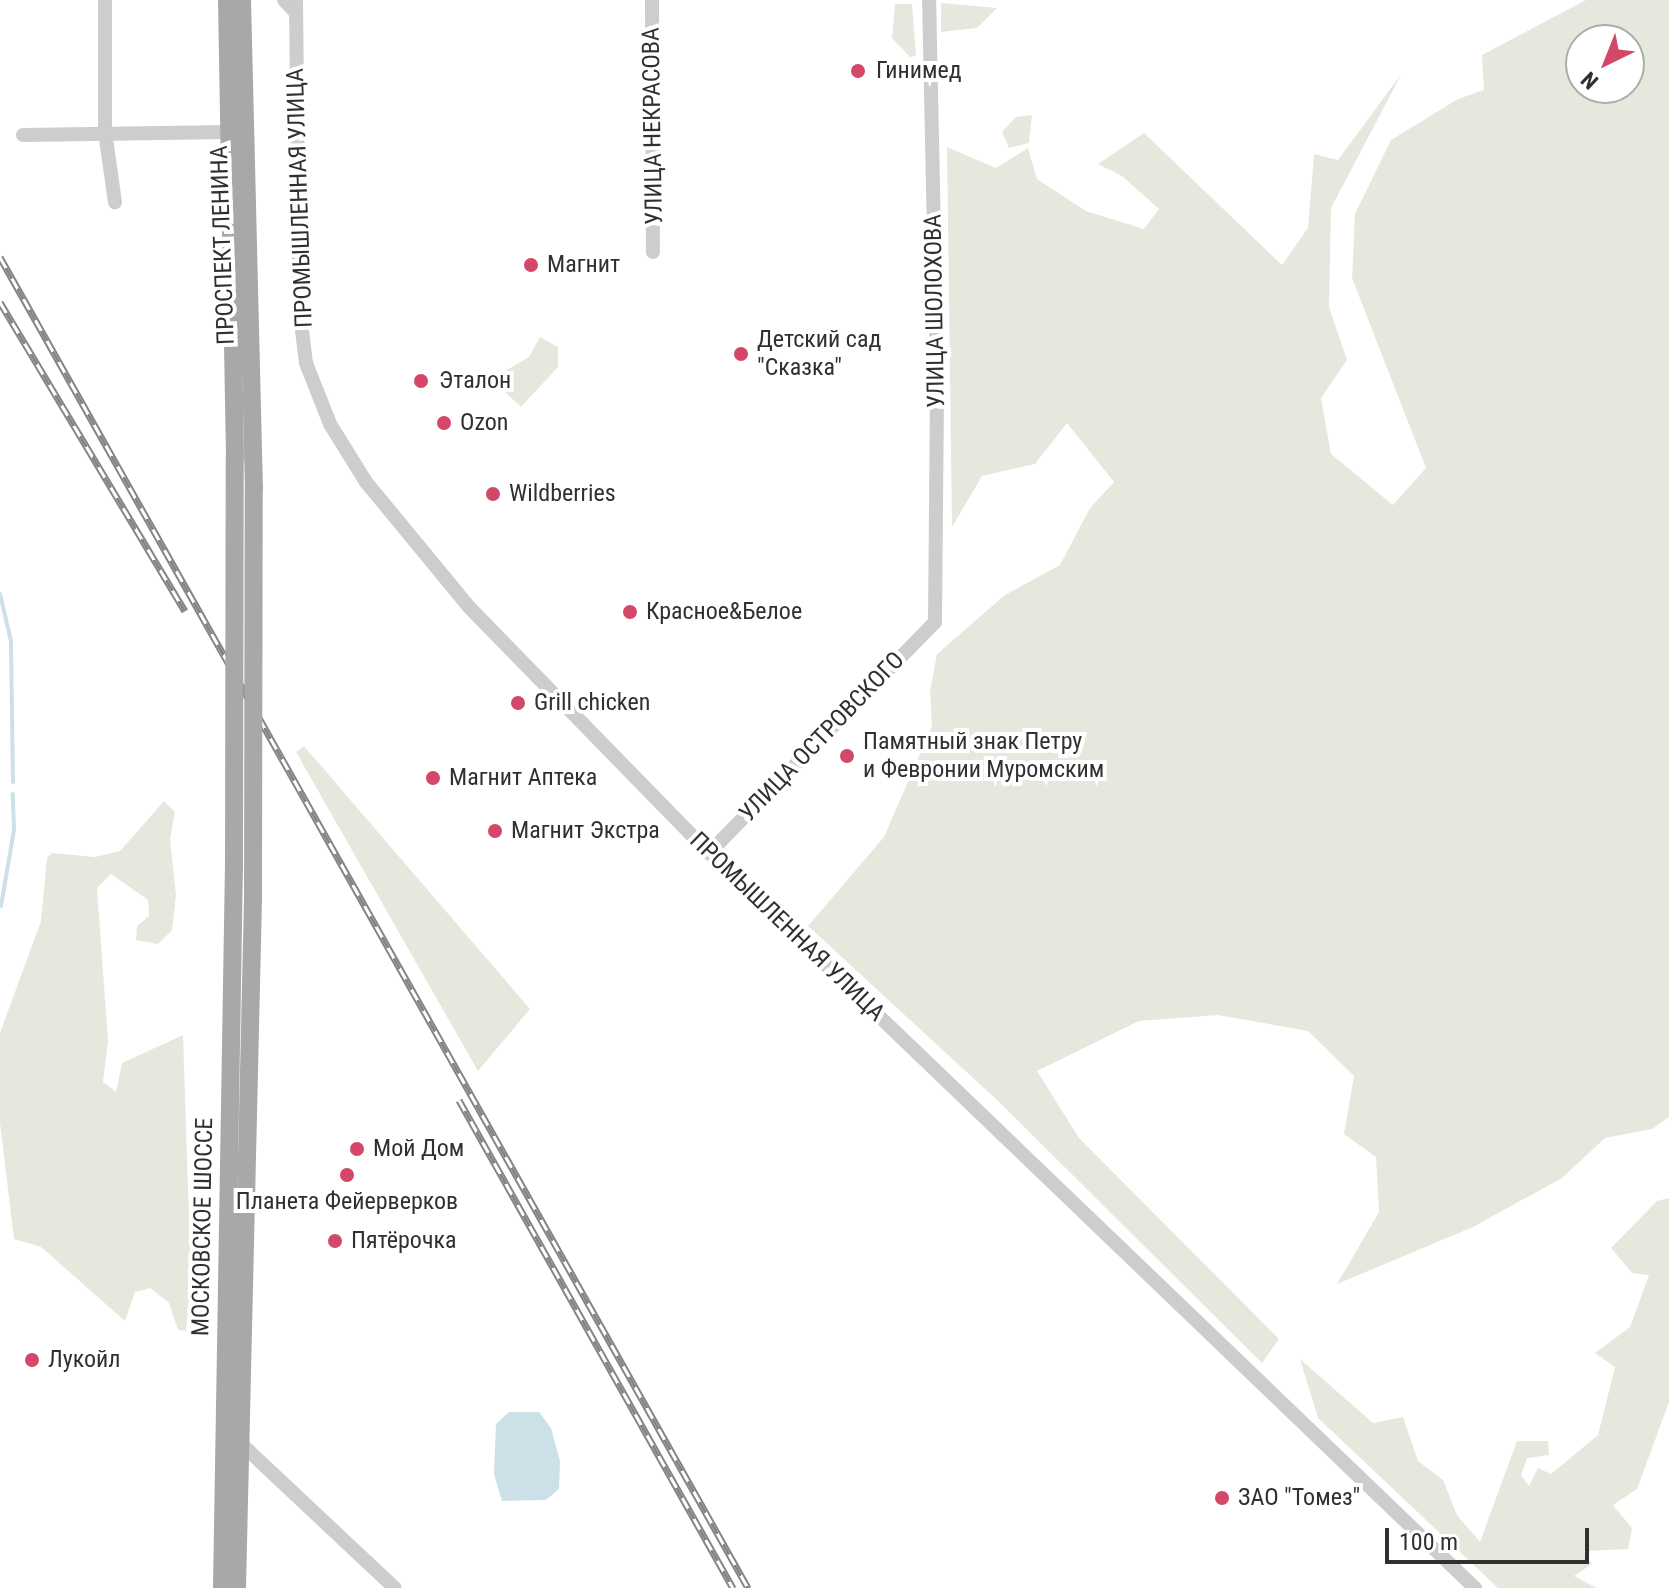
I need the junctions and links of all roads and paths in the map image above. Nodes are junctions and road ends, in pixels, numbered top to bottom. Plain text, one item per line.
1 (105, 0) edge
2 (227, 0) edge
3 (652, 0) edge
4 (929, 0) edge
5 (289, 3) edge
6 (246, 4) edge
7 (105, 132) junction
8 (230, 132) junction
9 (23, 135) dead end
10 (115, 202) dead end
11 (653, 252) dead end
12 (935, 622) joint
13 (709, 853) junction
14 (234, 867) joint
15 (253, 898) joint
16 (231, 1438) junction
17 (222, 1588) edge
18 (237, 1588) edge
19 (395, 1588) edge
20 (1475, 1588) edge

1 - 7 street
2 - 8 main road, ПРОСПЕКТ ЛЕНИНА
3 - 11 street, УЛИЦА НЕКРАСОВА
4 - 12 street, УЛИЦА ШОЛОХОВА
5 - 13 street, ПРОМЫШЛЕННАЯ УЛИЦА
6 - 15 main road, ПРОСПЕКТ ЛЕНИНА, bridge
7 - 8 street
7 - 9 street
7 - 10 street
8 - 14 main road, ПРОСПЕКТ ЛЕНИНА, bridge
12 - 13 street, УЛИЦА ОСТРОВСКОГО
13 - 20 street, ПРОМЫШЛЕННАЯ УЛИЦА
14 - 16 main road, МОСКОВСКОЕ ШОССЕ
15 - 16 main road, МОСКОВСКОЕ ШОССЕ
16 - 17 main road, МОСКОВСКОЕ ШОССЕ
16 - 18 main road, МОСКОВСКОЕ ШОССЕ
16 - 19 street

